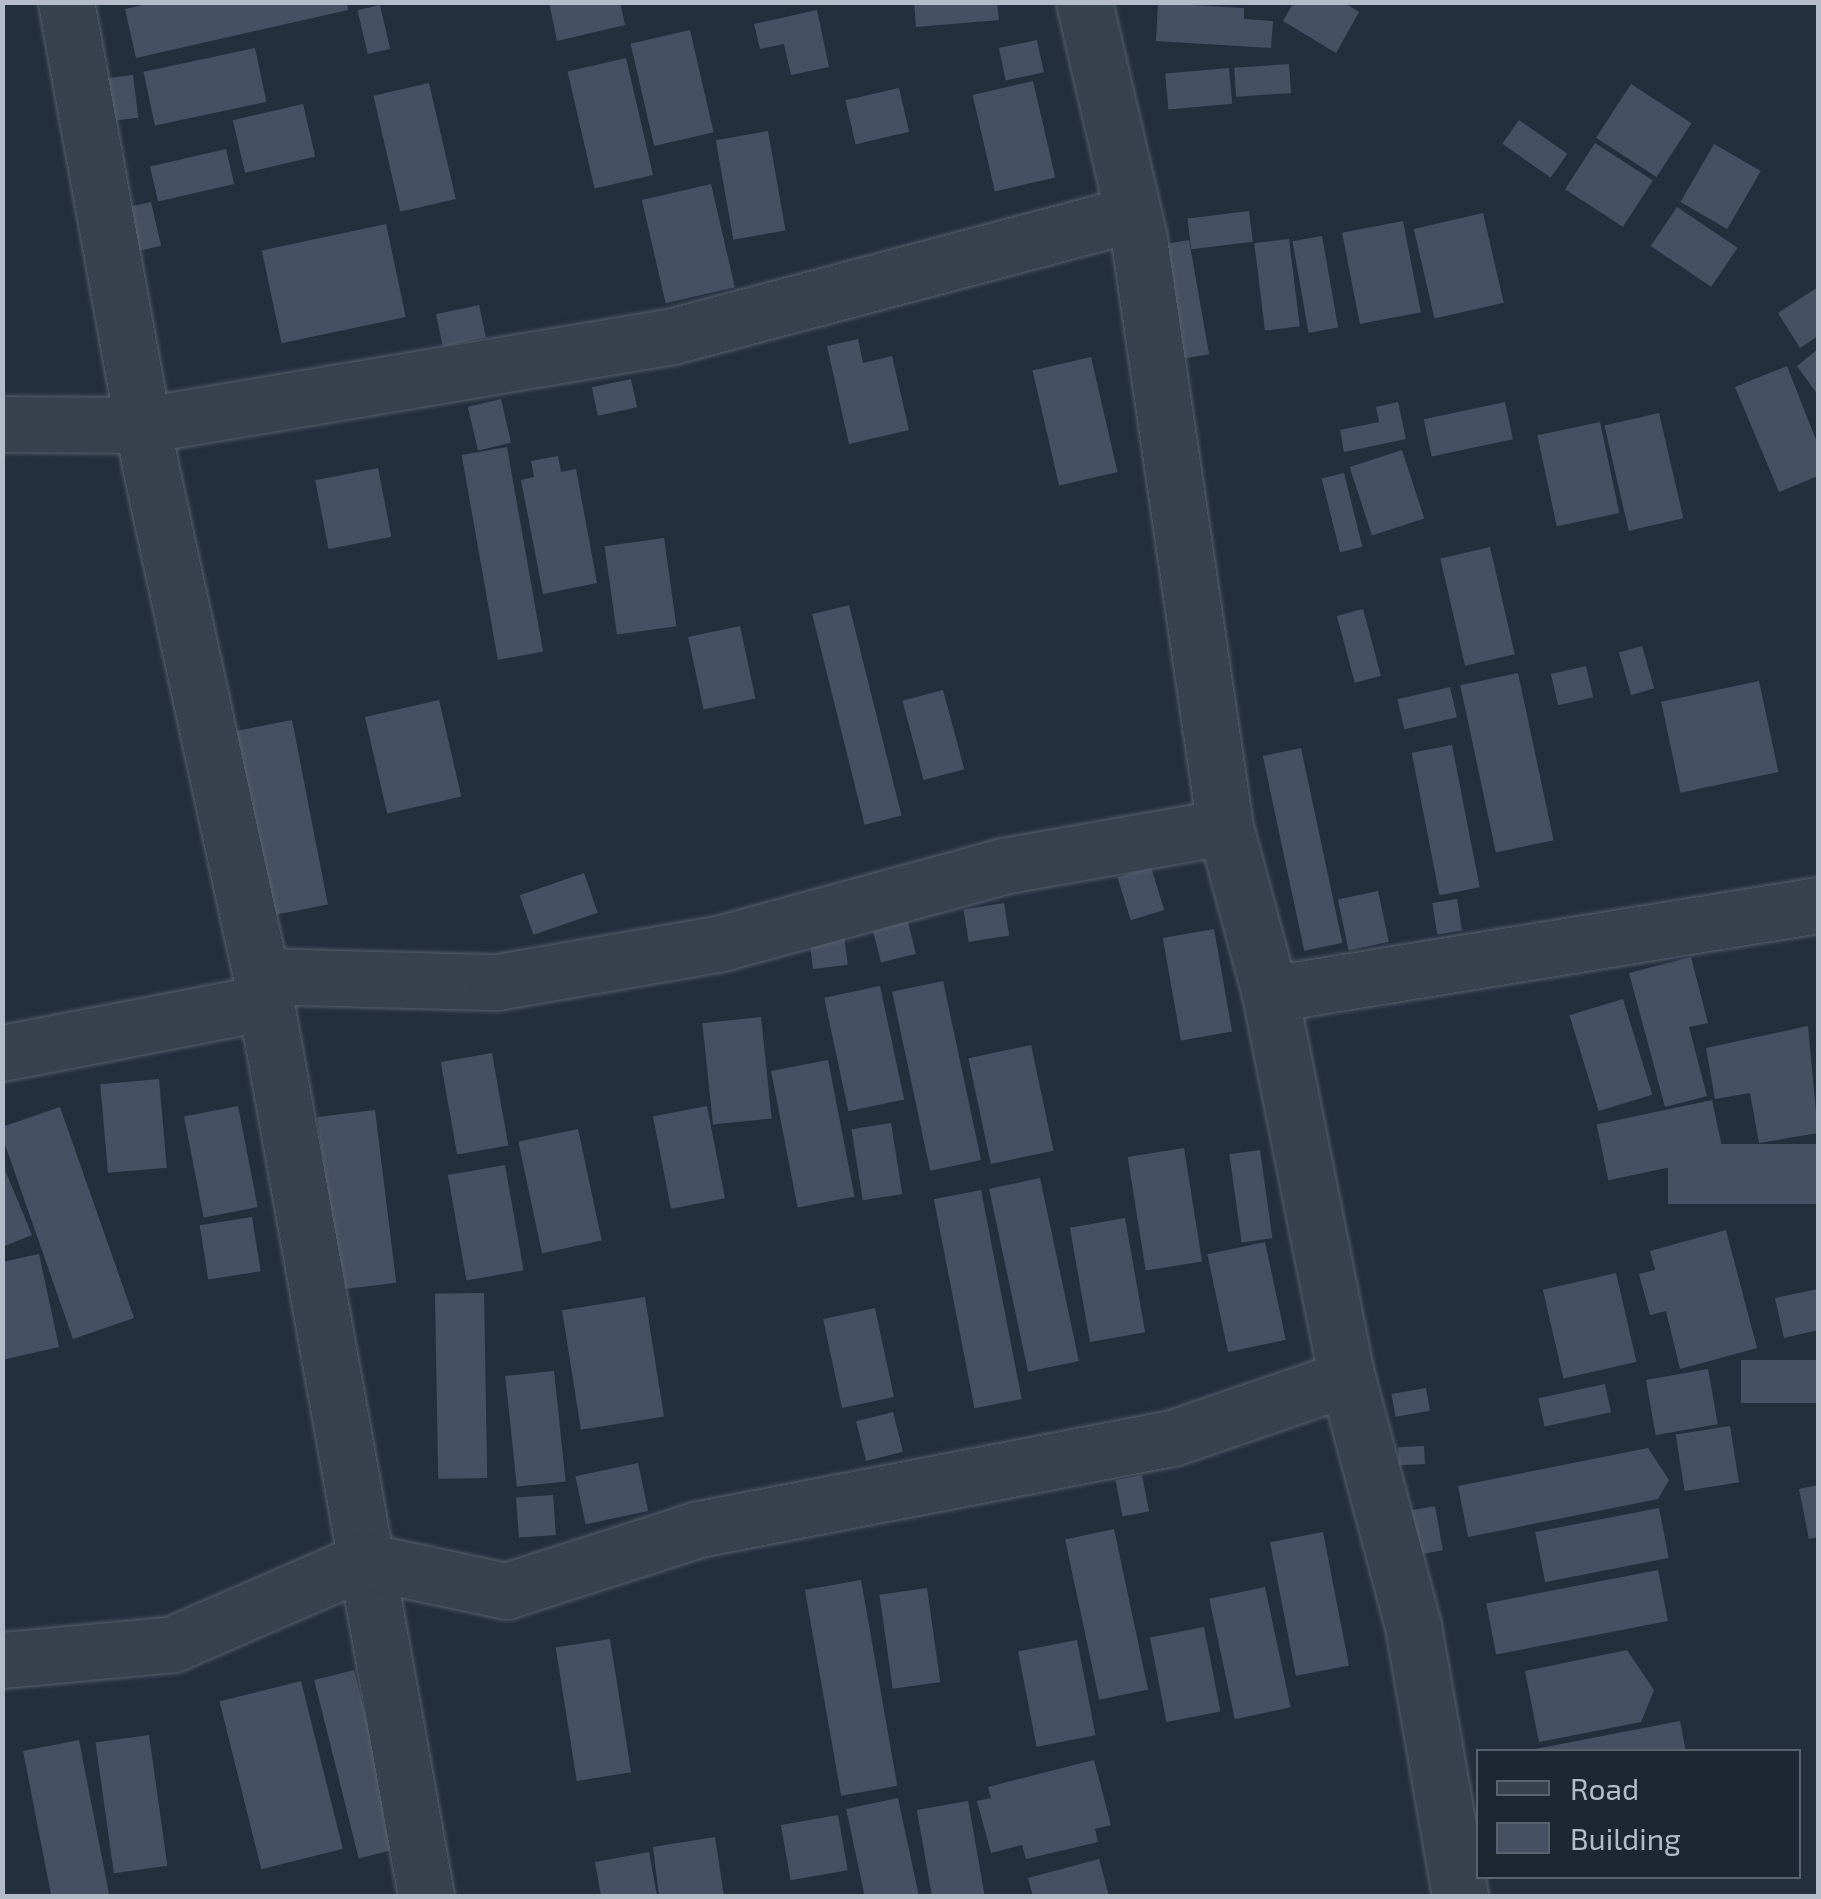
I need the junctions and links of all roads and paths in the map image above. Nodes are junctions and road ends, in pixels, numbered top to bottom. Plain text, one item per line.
1 (66, 2) edge
2 (1084, 2) edge
3 (1133, 214) junction
4 (2, 424) edge
5 (142, 424) junction
6 (1225, 827) junction
7 (1818, 905) edge
8 (264, 989) junction
9 (1270, 994) junction
10 (2, 1053) edge
11 (1347, 1378) junction
12 (364, 1561) junction
13 (2, 1660) edge
14 (426, 1896) edge
15 (1460, 1896) edge

1 - 5 street
2 - 3 street
3 - 5 street
3 - 6 street
4 - 5 street
5 - 8 street
6 - 8 street
6 - 9 street
7 - 9 street
8 - 10 street
8 - 12 street
9 - 11 street
11 - 12 street
11 - 15 street
12 - 13 street
12 - 14 street

